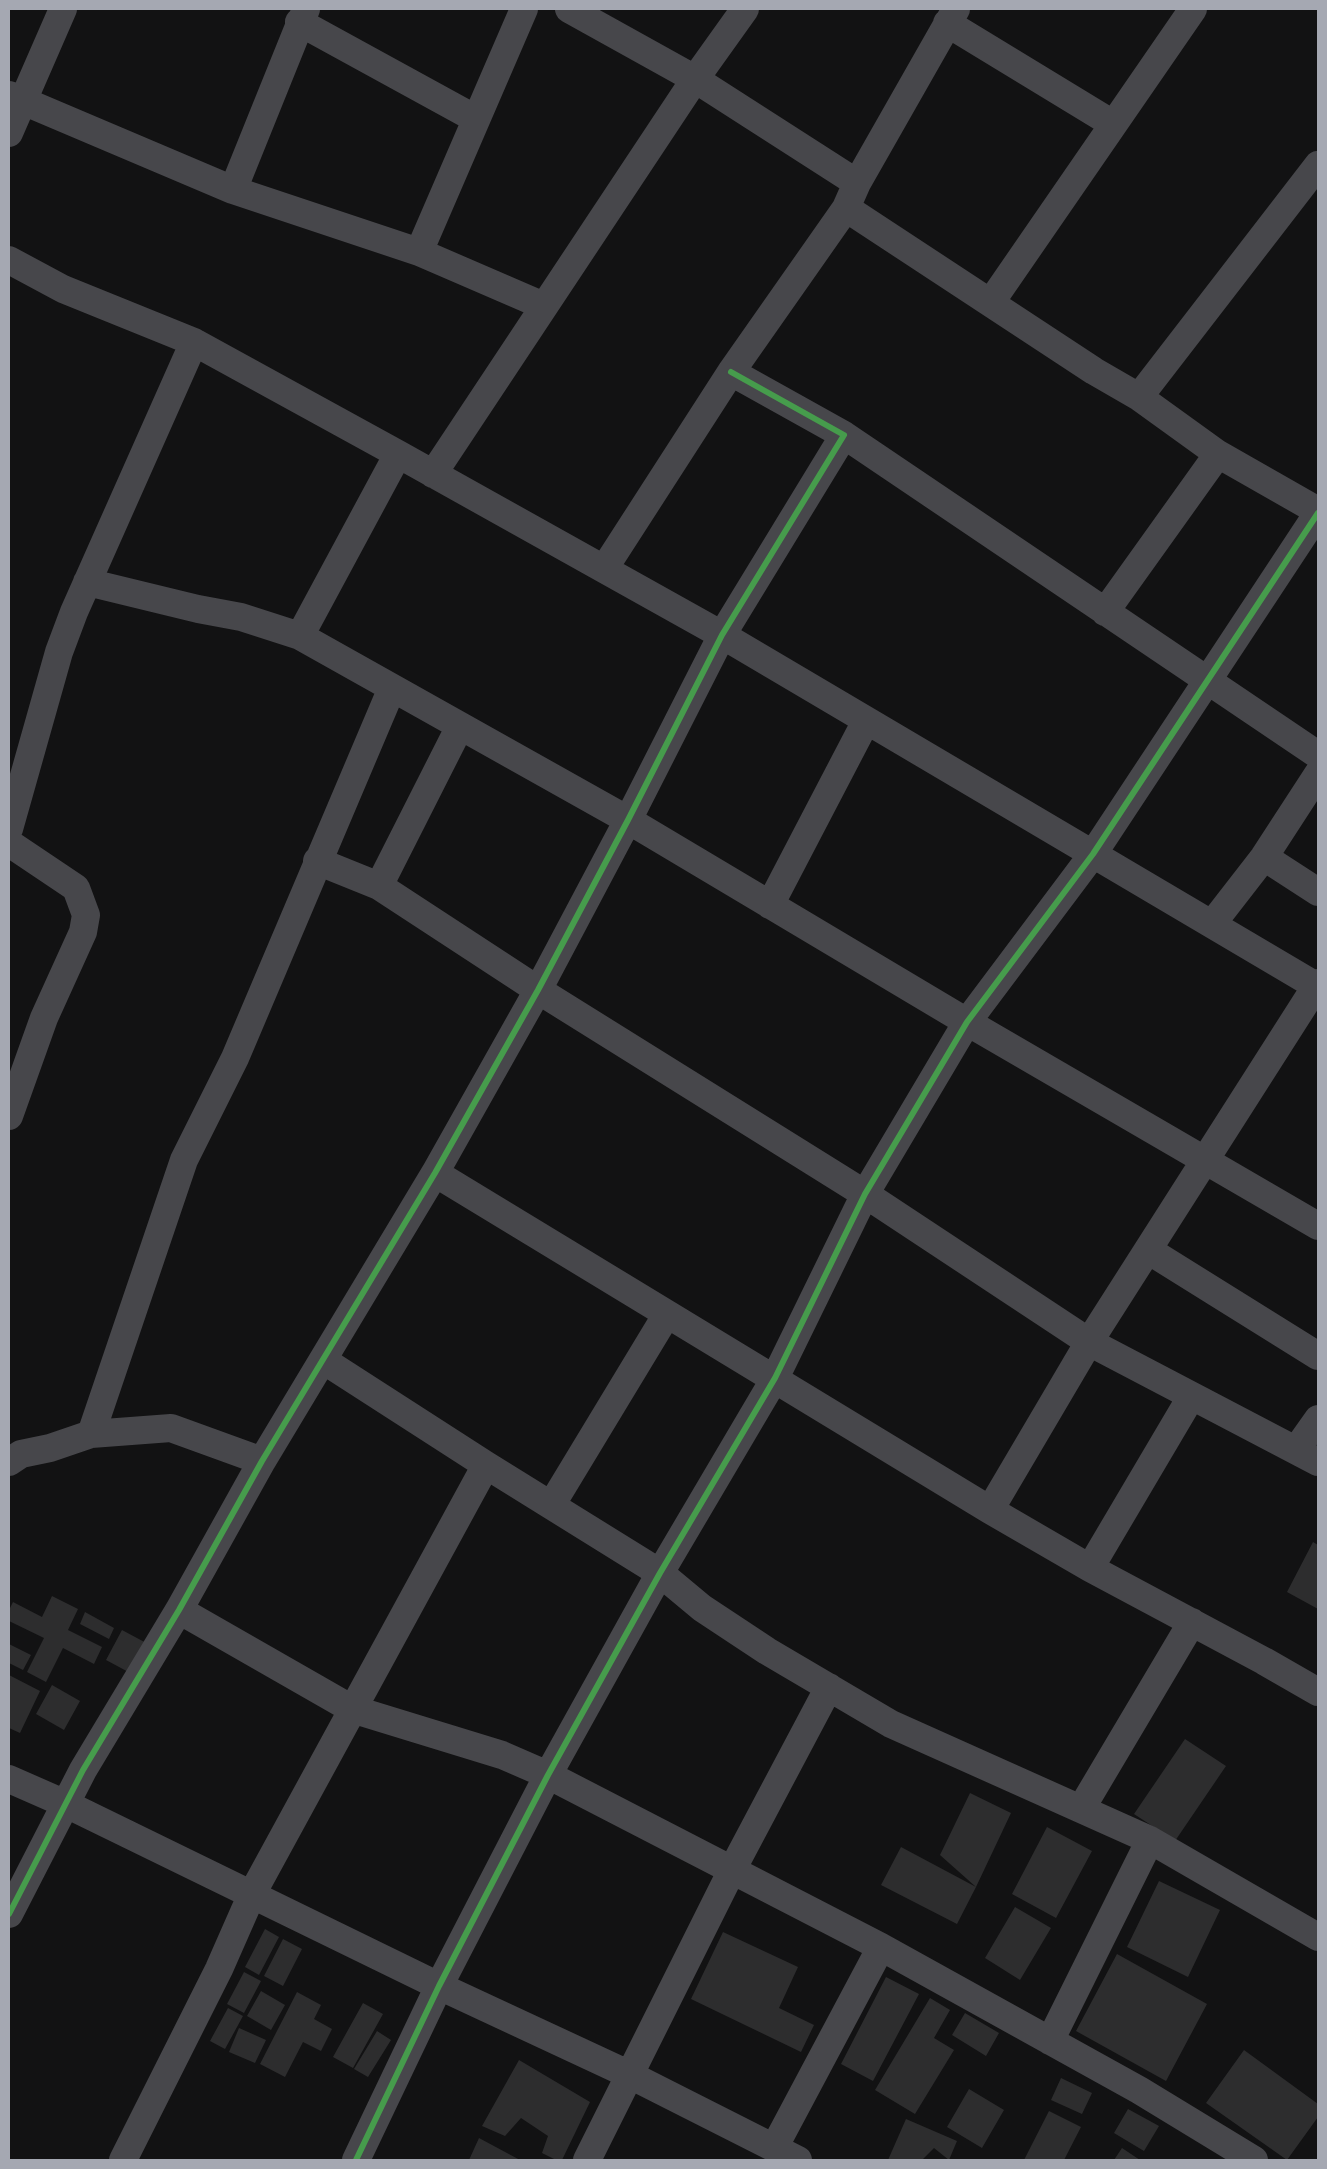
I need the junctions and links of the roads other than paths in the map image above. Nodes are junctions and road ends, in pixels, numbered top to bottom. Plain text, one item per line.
1 (64, 9) edge
2 (524, 9) edge
3 (569, 9) edge
4 (746, 9) edge
5 (1193, 9) edge
6 (303, 16) edge
7 (951, 16) edge
8 (696, 78) junction
9 (16, 98) edge
10 (476, 119) junction
11 (1113, 124) junction
12 (9, 133) edge
13 (1318, 165) edge
14 (233, 190) junction
15 (851, 195) junction
16 (419, 252) junction
17 (9, 260) edge
18 (990, 302) junction
19 (544, 306) junction
20 (194, 342) junction
21 (731, 372) junction
22 (1139, 397) junction
23 (844, 436) junction
24 (398, 454) junction
25 (1218, 454) junction
26 (433, 474) junction
27 (1318, 512) edge
28 (604, 569) junction
29 (87, 582) junction
30 (1105, 612) junction
31 (722, 634) junction
32 (300, 636) junction
33 (1206, 680) junction
34 (392, 688) junction
35 (866, 721) junction
36 (460, 726) junction
37 (1318, 755) edge
38 (1318, 774) edge
39 (628, 820) junction
40 (9, 829) edge
41 (9, 843) edge
42 (1093, 854) junction
43 (1264, 857) junction
44 (317, 861) junction
45 (379, 886) junction
46 (1318, 892) edge
47 (770, 906) junction
48 (1212, 924) junction
49 (1318, 985) edge
50 (538, 990) junction
51 (967, 1022) junction
52 (9, 1116) edge
53 (1205, 1162) junction
54 (435, 1173) junction
55 (865, 1194) junction
56 (1318, 1226) edge
57 (1148, 1250) junction
58 (667, 1314) junction
59 (1089, 1342) junction
60 (1318, 1356) edge
61 (322, 1360) junction
62 (775, 1378) junction
63 (1191, 1397) junction
64 (1318, 1419) edge
65 (91, 1434) junction
66 (1307, 1456) edge
67 (262, 1461) junction
68 (9, 1462) edge
69 (486, 1465) junction
70 (552, 1504) junction
71 (990, 1510) junction
72 (1090, 1568) junction
73 (660, 1573) junction
74 (179, 1610) junction
75 (1192, 1622) junction
76 (829, 1687) junction
77 (1318, 1692) edge
78 (352, 1709) junction
79 (548, 1775) junction
80 (9, 1779) edge
81 (66, 1804) junction
82 (1081, 1809) junction
83 (1150, 1840) junction
84 (732, 1870) junction
85 (252, 1894) junction
86 (9, 1914) edge
87 (1318, 1937) edge
88 (881, 1947) junction
89 (439, 1986) junction
90 (1050, 2041) junction
91 (628, 2074) junction
92 (786, 2154) edge
93 (123, 2160) edge
94 (356, 2160) edge
95 (587, 2160) edge
96 (1254, 2160) edge

1 - 9 street
2 - 10 street
3 - 8 street
4 - 8 street
5 - 11 street
6 - 10 street
6 - 14 street
7 - 11 street
7 - 15 street
8 - 15 street
8 - 19 street
9 - 12 street
9 - 14 street
10 - 16 street
11 - 18 street
13 - 22 street
14 - 16 street
15 - 18 street
15 - 21 street
16 - 19 street
17 - 20 street
18 - 22 street
19 - 26 street
20 - 24 street
20 - 29 street
21 - 23 street
21 - 28 street
22 - 25 street
23 - 30 street
23 - 31 street
24 - 26 street
24 - 32 street
25 - 27 street
25 - 30 street
26 - 28 street
27 - 33 street
28 - 31 street
29 - 32 street
29 - 40 street
30 - 33 street
31 - 35 street
31 - 39 street
32 - 34 street
33 - 37 street
33 - 42 street
34 - 36 street
34 - 44 street
35 - 42 street
35 - 47 street
36 - 39 street
36 - 45 street
38 - 43 street
39 - 47 street
39 - 50 street
41 - 52 street
42 - 48 street
42 - 51 street
43 - 46 street
43 - 48 street
44 - 45 street
44 - 65 street
45 - 50 street
47 - 51 street
48 - 49 street
49 - 53 street
50 - 54 street
50 - 55 street
51 - 53 street
51 - 55 street
53 - 56 street
53 - 57 street
54 - 58 street
54 - 61 street
55 - 59 street
55 - 62 street
57 - 59 street
57 - 60 street
58 - 62 street
58 - 70 street
59 - 63 street
59 - 71 street
61 - 67 street
61 - 69 street
62 - 71 street
62 - 73 street
63 - 66 street
63 - 72 street
64 - 66 street
65 - 67 street
65 - 68 street
67 - 74 street
69 - 70 street
69 - 78 street
70 - 73 street
71 - 72 street
72 - 75 street
73 - 76 street
73 - 79 street
74 - 78 street
74 - 81 street
75 - 77 street
75 - 82 street
76 - 82 street
76 - 84 street
78 - 79 street
78 - 85 street
79 - 84 street
79 - 89 street
80 - 81 street
81 - 85 street
81 - 86 street
82 - 83 street
83 - 87 street
83 - 90 street
84 - 88 street
84 - 91 street
85 - 89 street
85 - 93 street
88 - 90 street
88 - 92 street
89 - 91 street
89 - 94 street
90 - 96 street
91 - 92 street
91 - 95 street

